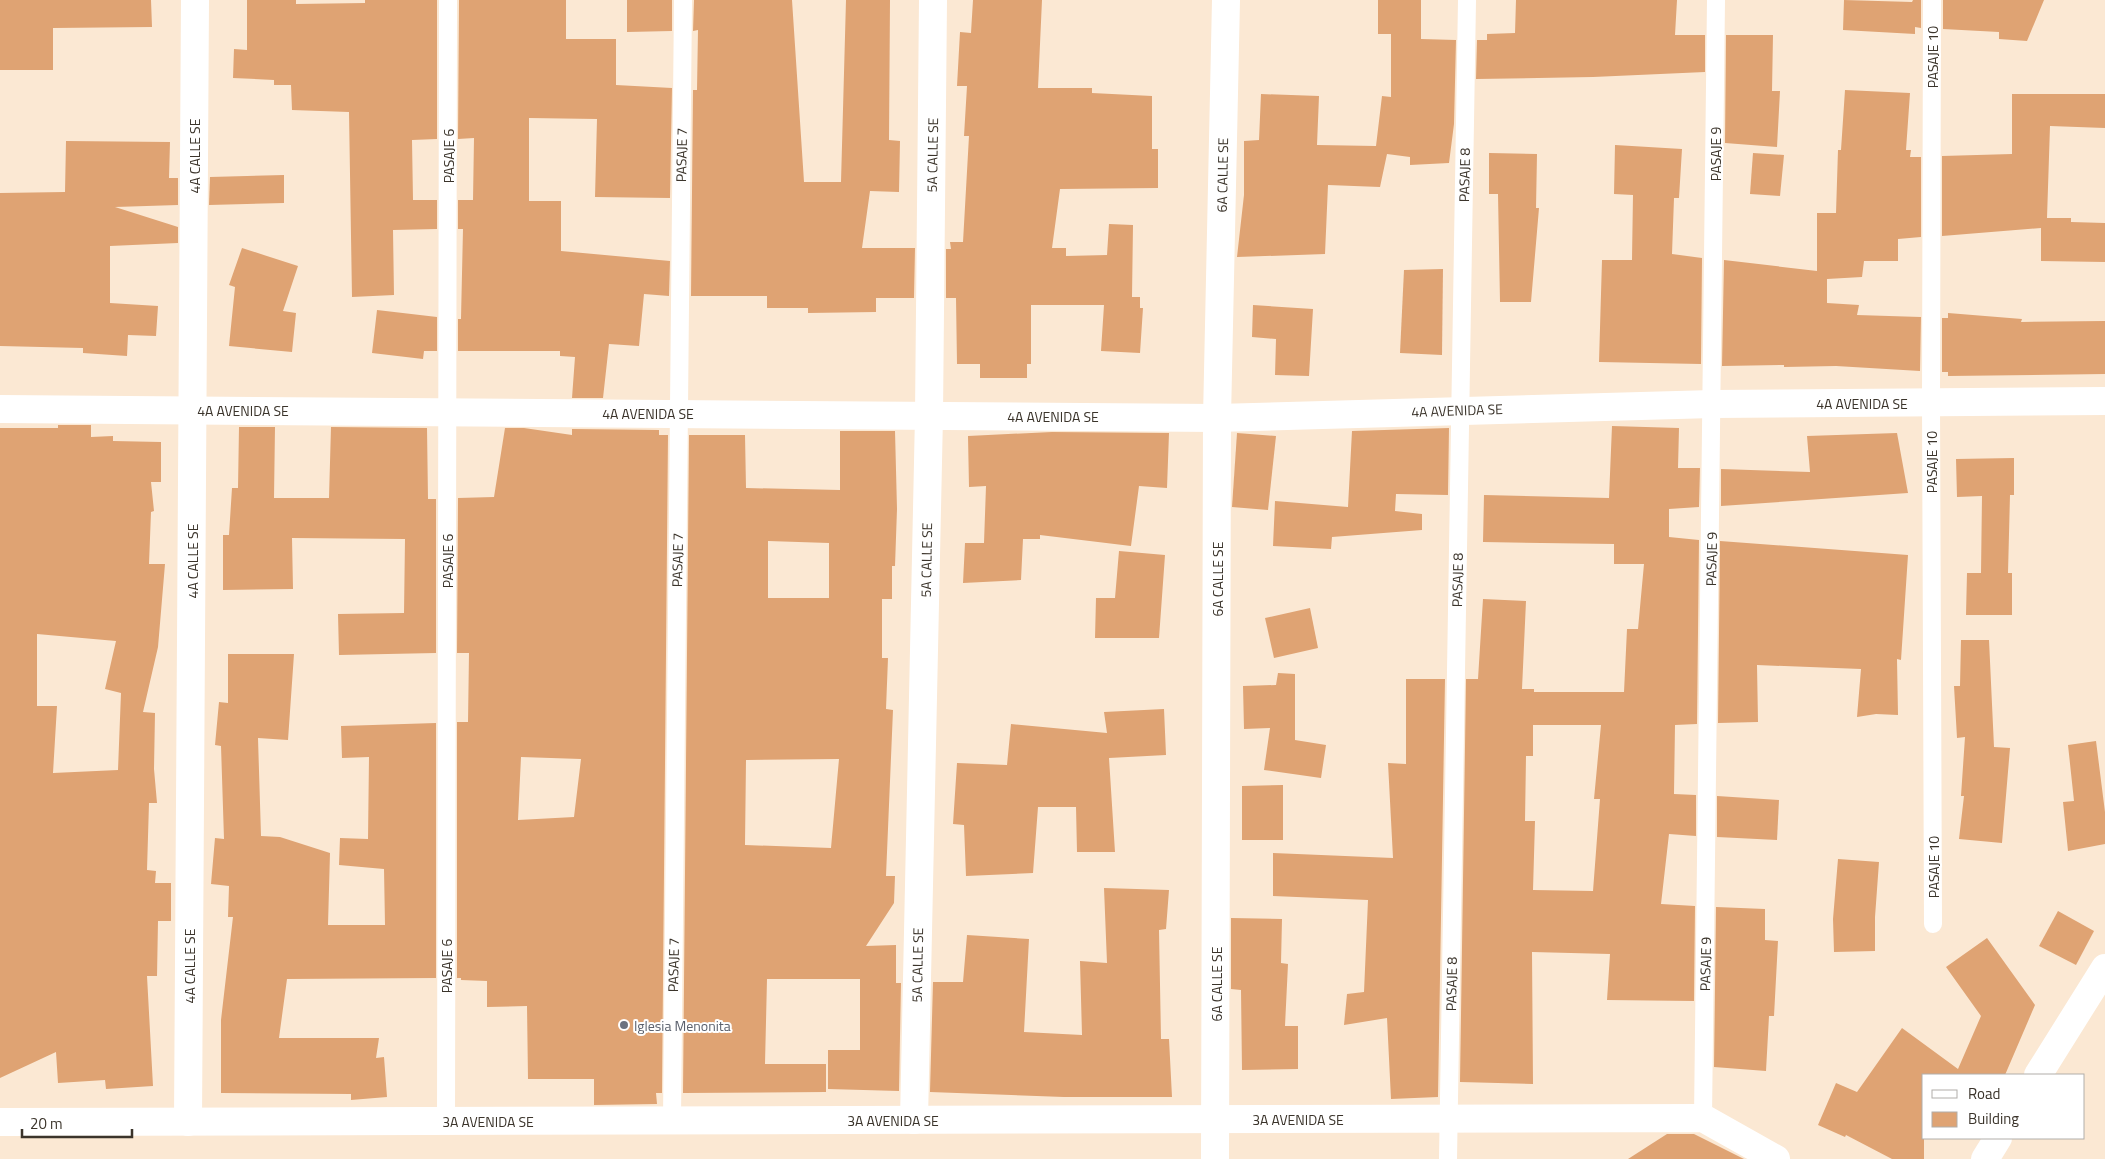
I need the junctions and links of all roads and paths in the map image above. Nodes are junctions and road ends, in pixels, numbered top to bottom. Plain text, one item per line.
1 (195, 0) edge
2 (448, 0) edge
3 (683, 0) edge
4 (933, 0) edge
5 (1226, 0) edge
6 (1467, 0) edge
7 (1716, 0) edge
8 (1932, 0) edge
9 (2105, 401) edge
10 (1930, 402) junction
11 (1713, 404) junction
12 (0, 409) edge
13 (193, 410) junction
14 (1460, 410) junction
15 (448, 412) junction
16 (679, 414) junction
17 (929, 415) junction
18 (1217, 418) junction
19 (1933, 924) dead end
20 (2105, 968) edge
21 (2039, 1074) edge
22 (1449, 1118) junction
23 (1703, 1118) junction
24 (1215, 1119) junction
25 (672, 1120) junction
26 (914, 1120) junction
27 (446, 1121) junction
28 (0, 1122) edge
29 (188, 1122) junction
30 (1997, 1139) edge
31 (1215, 1159) edge
32 (1448, 1159) edge
33 (1776, 1159) edge
34 (1985, 1159) edge

1 - 13 street, 4A CALLE SE
2 - 15 lane, PASAJE 6
3 - 16 lane, PASAJE 7
4 - 17 street, 5A CALLE SE
5 - 18 street, 6A CALLE SE
6 - 14 lane, PASAJE 8
7 - 11 lane, PASAJE 9
8 - 10 lane, PASAJE 10
9 - 10 street, 4A AVENIDA SE
10 - 11 street, 4A AVENIDA SE
10 - 19 lane, PASAJE 10
11 - 14 street, 4A AVENIDA SE
11 - 23 lane, PASAJE 9
12 - 13 street, 4A AVENIDA SE
13 - 15 street, 4A AVENIDA SE
13 - 29 street, 4A CALLE SE
14 - 18 street, 4A AVENIDA SE
14 - 22 lane, PASAJE 8
15 - 16 street, 4A AVENIDA SE
15 - 27 lane, PASAJE 6
16 - 17 street, 4A AVENIDA SE
16 - 25 lane, PASAJE 7
17 - 18 street, 4A AVENIDA SE
17 - 26 street, 5A CALLE SE
18 - 24 street, 6A CALLE SE
20 - 21 street
22 - 23 street, 3A AVENIDA SE
22 - 24 street, 3A AVENIDA SE
22 - 32 lane, PASAJE 8
23 - 33 street, 3A AVENIDA SE
24 - 26 street, 3A AVENIDA SE
24 - 31 street, 6A CALLE SE
25 - 26 street, 3A AVENIDA SE
25 - 27 street, 3A AVENIDA SE
27 - 29 street, 3A AVENIDA SE
28 - 29 street, 3A AVENIDA SE
30 - 34 street

